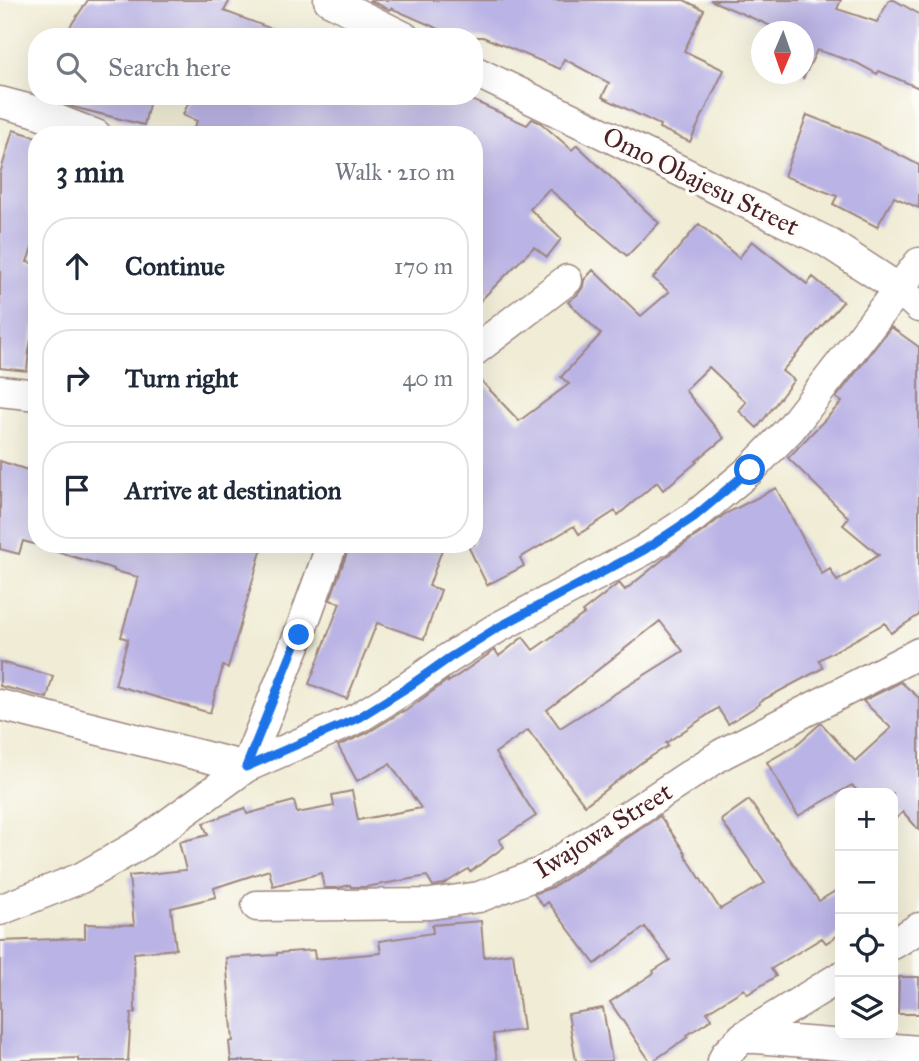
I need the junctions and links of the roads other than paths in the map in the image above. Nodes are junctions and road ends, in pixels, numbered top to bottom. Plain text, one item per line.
1 (329, 0) edge
2 (386, 28) edge
3 (483, 75) edge
4 (0, 102) edge
5 (73, 126) edge
6 (919, 263) edge
7 (567, 280) dead end
8 (909, 298) edge
9 (483, 344) edge
10 (0, 391) edge
11 (28, 393) edge
12 (329, 553) edge
13 (919, 653) edge
14 (0, 705) edge
15 (246, 767) junction
16 (257, 906) dead end
17 (0, 910) edge
18 (919, 928) edge
19 (898, 941) edge
20 (835, 980) edge
21 (743, 1037) junction
22 (919, 1051) edge
23 (723, 1061) edge

1 - 2 street
3 - 8 street, Omo Obajesu Street
4 - 5 street
6 - 8 street
7 - 9 street
8 - 15 street
10 - 11 street
12 - 15 street
13 - 16 street, Iwajowa Street
14 - 15 street
15 - 17 street
18 - 19 street
20 - 21 street
21 - 22 street
21 - 23 street

